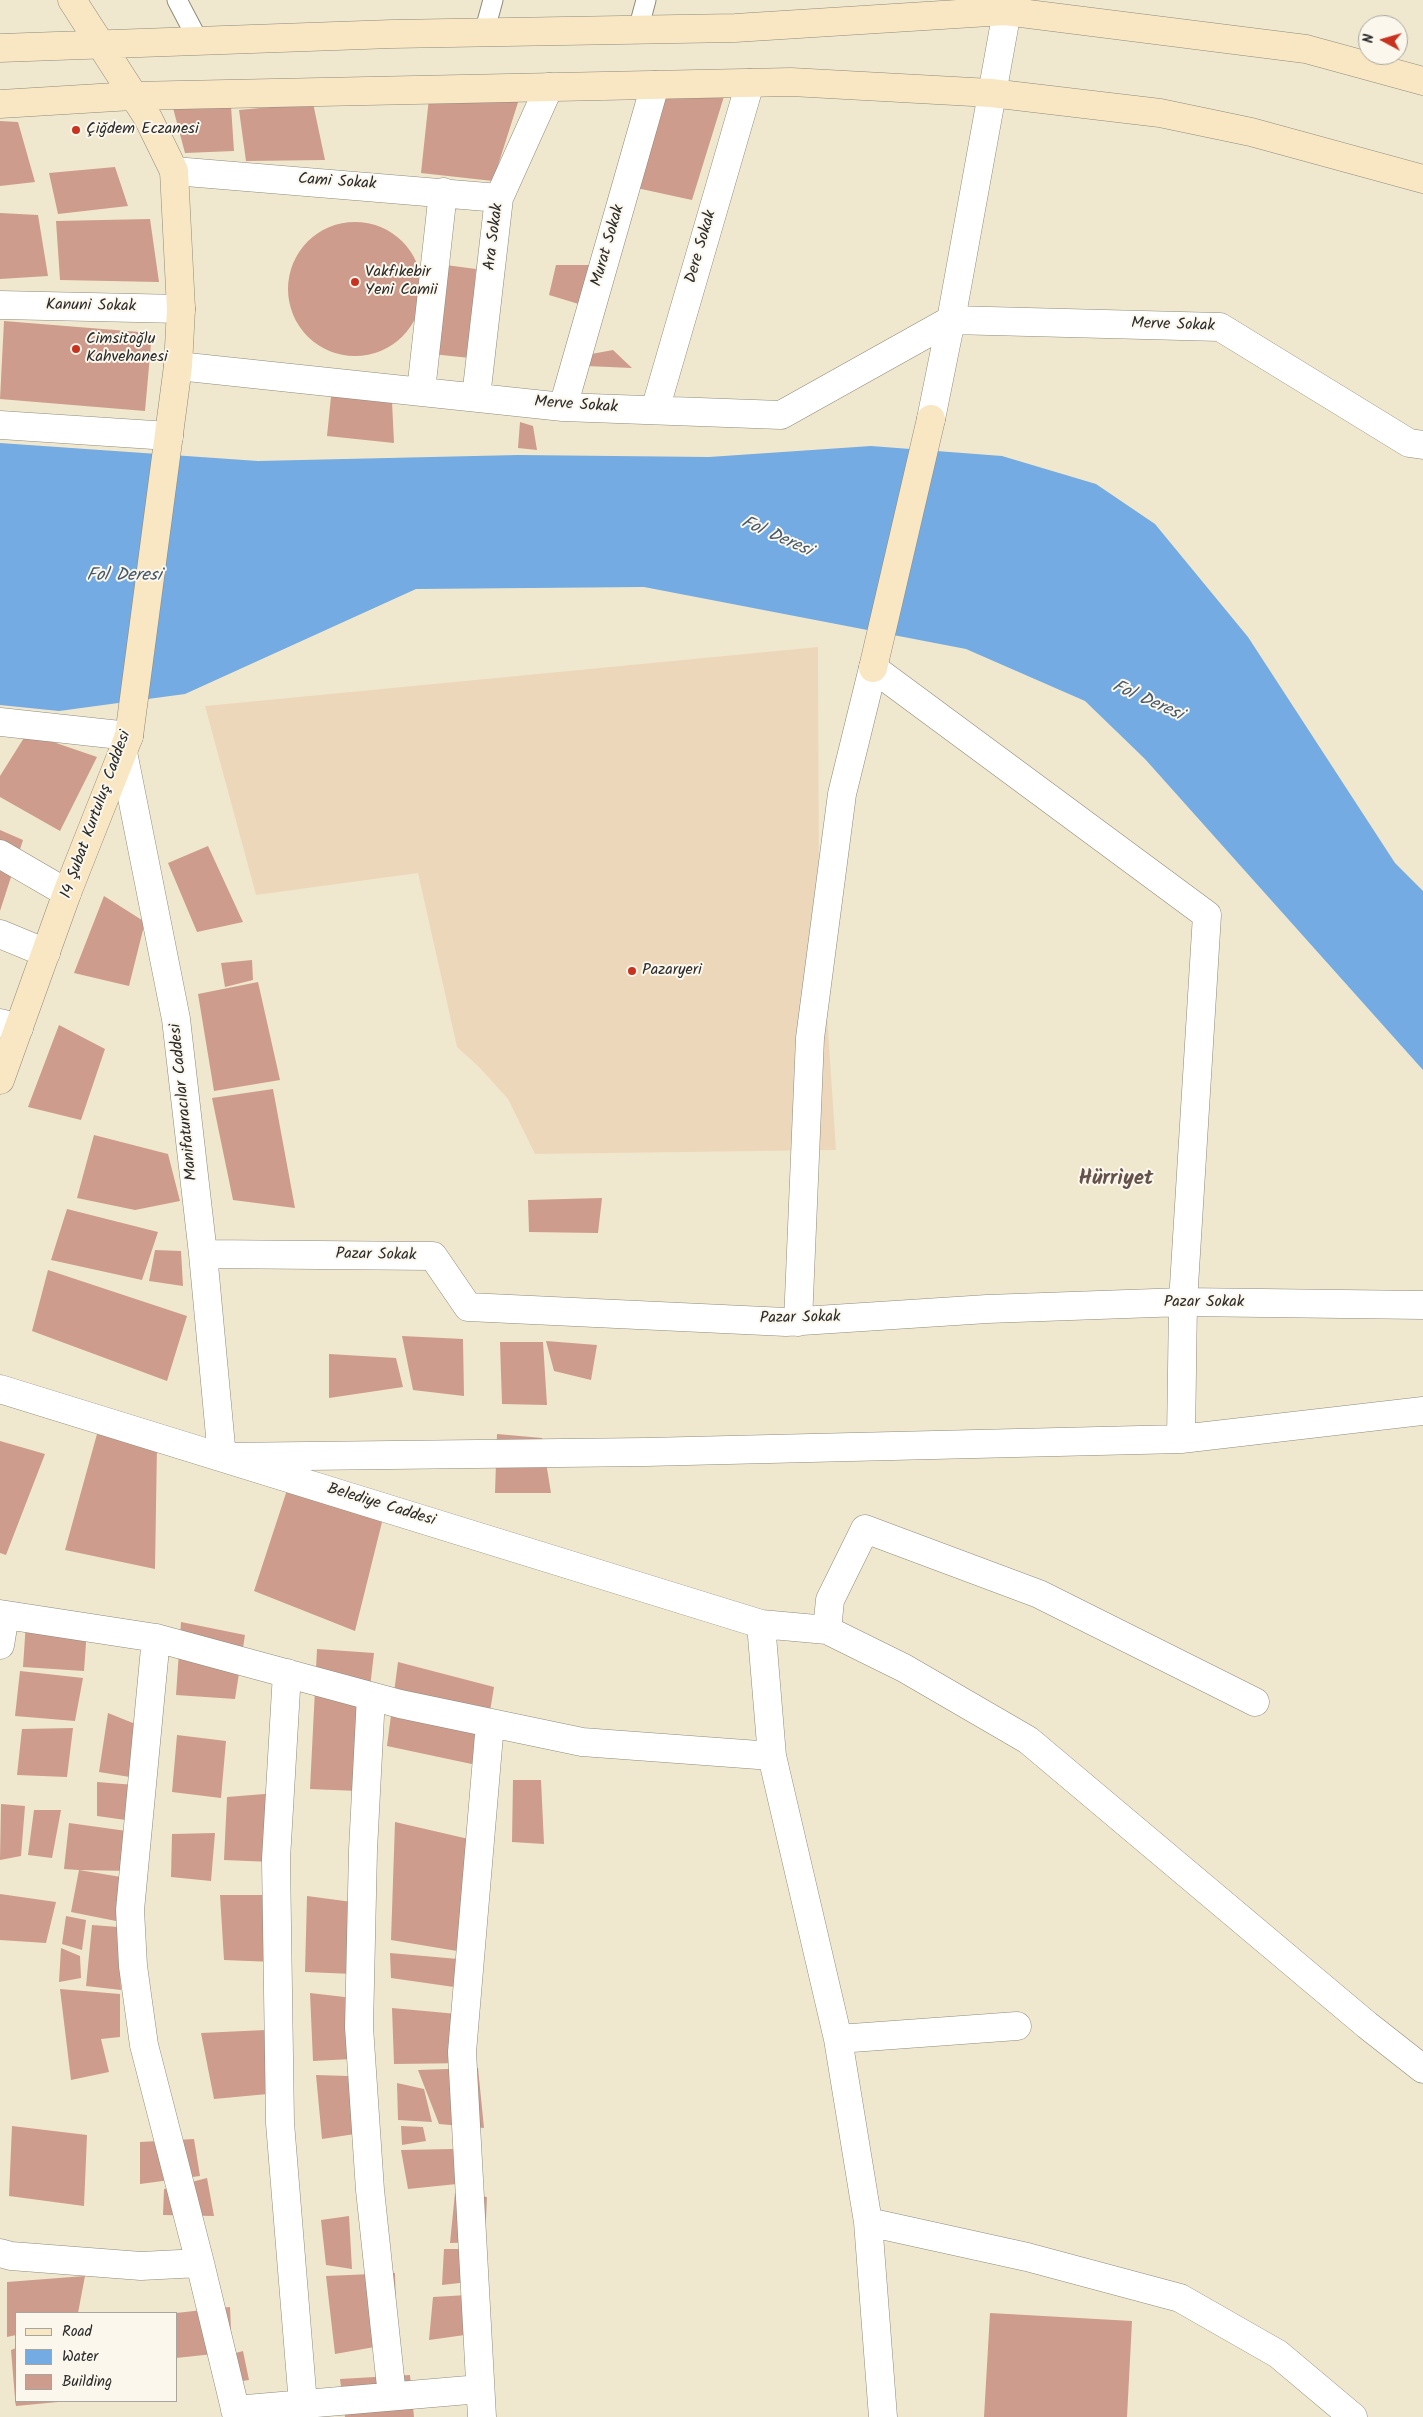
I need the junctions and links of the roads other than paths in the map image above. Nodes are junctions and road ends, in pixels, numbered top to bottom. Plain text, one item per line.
1 (72, 0) edge
2 (177, 0) edge
3 (494, 0) edge
4 (646, 0) edge
5 (1007, 6) edge
6 (638, 30) junction
7 (484, 33) junction
8 (198, 40) junction
9 (101, 43) junction
10 (0, 48) edge
11 (1423, 81) edge
12 (750, 83) junction
13 (655, 85) junction
14 (549, 87) junction
15 (991, 94) junction
16 (132, 96) junction
17 (0, 104) edge
18 (174, 171) junction
19 (1423, 180) edge
20 (443, 192) junction
21 (499, 198) junction
22 (0, 305) edge
23 (181, 309) junction
24 (951, 320) junction
25 (178, 366) junction
26 (421, 391) junction
27 (476, 397) junction
28 (563, 407) junction
29 (654, 410) junction
30 (931, 419) joint
31 (0, 425) edge
32 (168, 444) junction
33 (1423, 445) edge
34 (873, 668) junction
35 (0, 722) edge
36 (126, 744) junction
37 (0, 854) edge
38 (67, 893) junction
39 (0, 934) edge
40 (46, 953) junction
41 (10, 1025) edge
42 (0, 1080) edge
43 (202, 1254) junction
44 (1183, 1302) junction
45 (1423, 1306) edge
46 (798, 1322) junction
47 (0, 1389) edge
48 (1423, 1411) edge
49 (1181, 1439) junction
50 (222, 1456) junction
51 (3, 1614) edge
52 (761, 1624) junction
53 (826, 1630) junction
54 (156, 1638) junction
55 (0, 1645) edge
56 (287, 1674) junction
57 (371, 1696) junction
58 (1254, 1702) dead end
59 (490, 1723) junction
60 (772, 1756) junction
61 (1017, 2026) dead end
62 (838, 2039) junction
63 (1423, 2069) edge
64 (868, 2222) junction
65 (0, 2253) edge
66 (200, 2263) junction
67 (480, 2389) junction
68 (392, 2396) junction
69 (303, 2404) junction
70 (236, 2413) edge
71 (482, 2417) edge
72 (883, 2417) edge
73 (1353, 2417) edge

1 - 9 main road, 14 Şubat Kurtuluş Caddesi
2 - 8 lane
3 - 7 lane
4 - 6 lane
5 - 6 main road
5 - 11 main road
5 - 15 street
6 - 7 main road
7 - 8 main road
8 - 9 main road
9 - 10 main road
9 - 16 main road, 14 Şubat Kurtuluş Caddesi
12 - 13 main road
12 - 15 main road
12 - 29 street, Dere Sokak
13 - 14 main road
13 - 28 street, Murat Sokak
14 - 16 main road
14 - 21 street, Ara Sokak
15 - 19 main road
15 - 24 street
16 - 17 main road
16 - 18 main road, 14 Şubat Kurtuluş Caddesi
18 - 20 street, Cami Sokak
18 - 23 main road, 14 Şubat Kurtuluş Caddesi
20 - 21 street, Cami Sokak
20 - 26 street
21 - 27 street, Ara Sokak
22 - 23 street, Kanuni Sokak
23 - 25 main road, 14 Şubat Kurtuluş Caddesi
24 - 29 street, Merve Sokak
24 - 30 street
24 - 33 street, Merve Sokak
25 - 26 street, Merve Sokak
25 - 32 main road, 14 Şubat Kurtuluş Caddesi
26 - 27 street, Merve Sokak
27 - 28 street, Merve Sokak
28 - 29 street, Merve Sokak
30 - 34 main road
31 - 32 street
32 - 36 main road, 14 Şubat Kurtuluş Caddesi
34 - 44 street
34 - 46 street
35 - 36 street
36 - 38 main road, 14 Şubat Kurtuluş Caddesi
36 - 43 street, Manifaturacılar Caddesi
37 - 38 street
38 - 40 main road, 14 Şubat Kurtuluş Caddesi
39 - 40 street
40 - 41 main road, 14 Şubat Kurtuluş Caddesi
41 - 42 main road, 14 Şubat Kurtuluş Caddesi
43 - 46 street, Pazar Sokak
43 - 50 street, Manifaturacılar Caddesi
44 - 45 street, Pazar Sokak
44 - 46 street, Pazar Sokak
44 - 49 street
47 - 50 street, Belediye Caddesi
48 - 49 street
49 - 50 street
50 - 52 street, Belediye Caddesi
51 - 54 street
51 - 55 street
52 - 53 street, Belediye Caddesi
52 - 60 street
53 - 58 street
53 - 63 street
54 - 56 street
54 - 66 street
56 - 57 street
56 - 69 street
57 - 59 street
57 - 68 street
59 - 60 street
59 - 67 street
60 - 62 street
61 - 62 street
62 - 64 street
64 - 72 street
64 - 73 street
65 - 66 street
66 - 70 street
67 - 68 street
67 - 71 street
68 - 69 street
69 - 70 street

